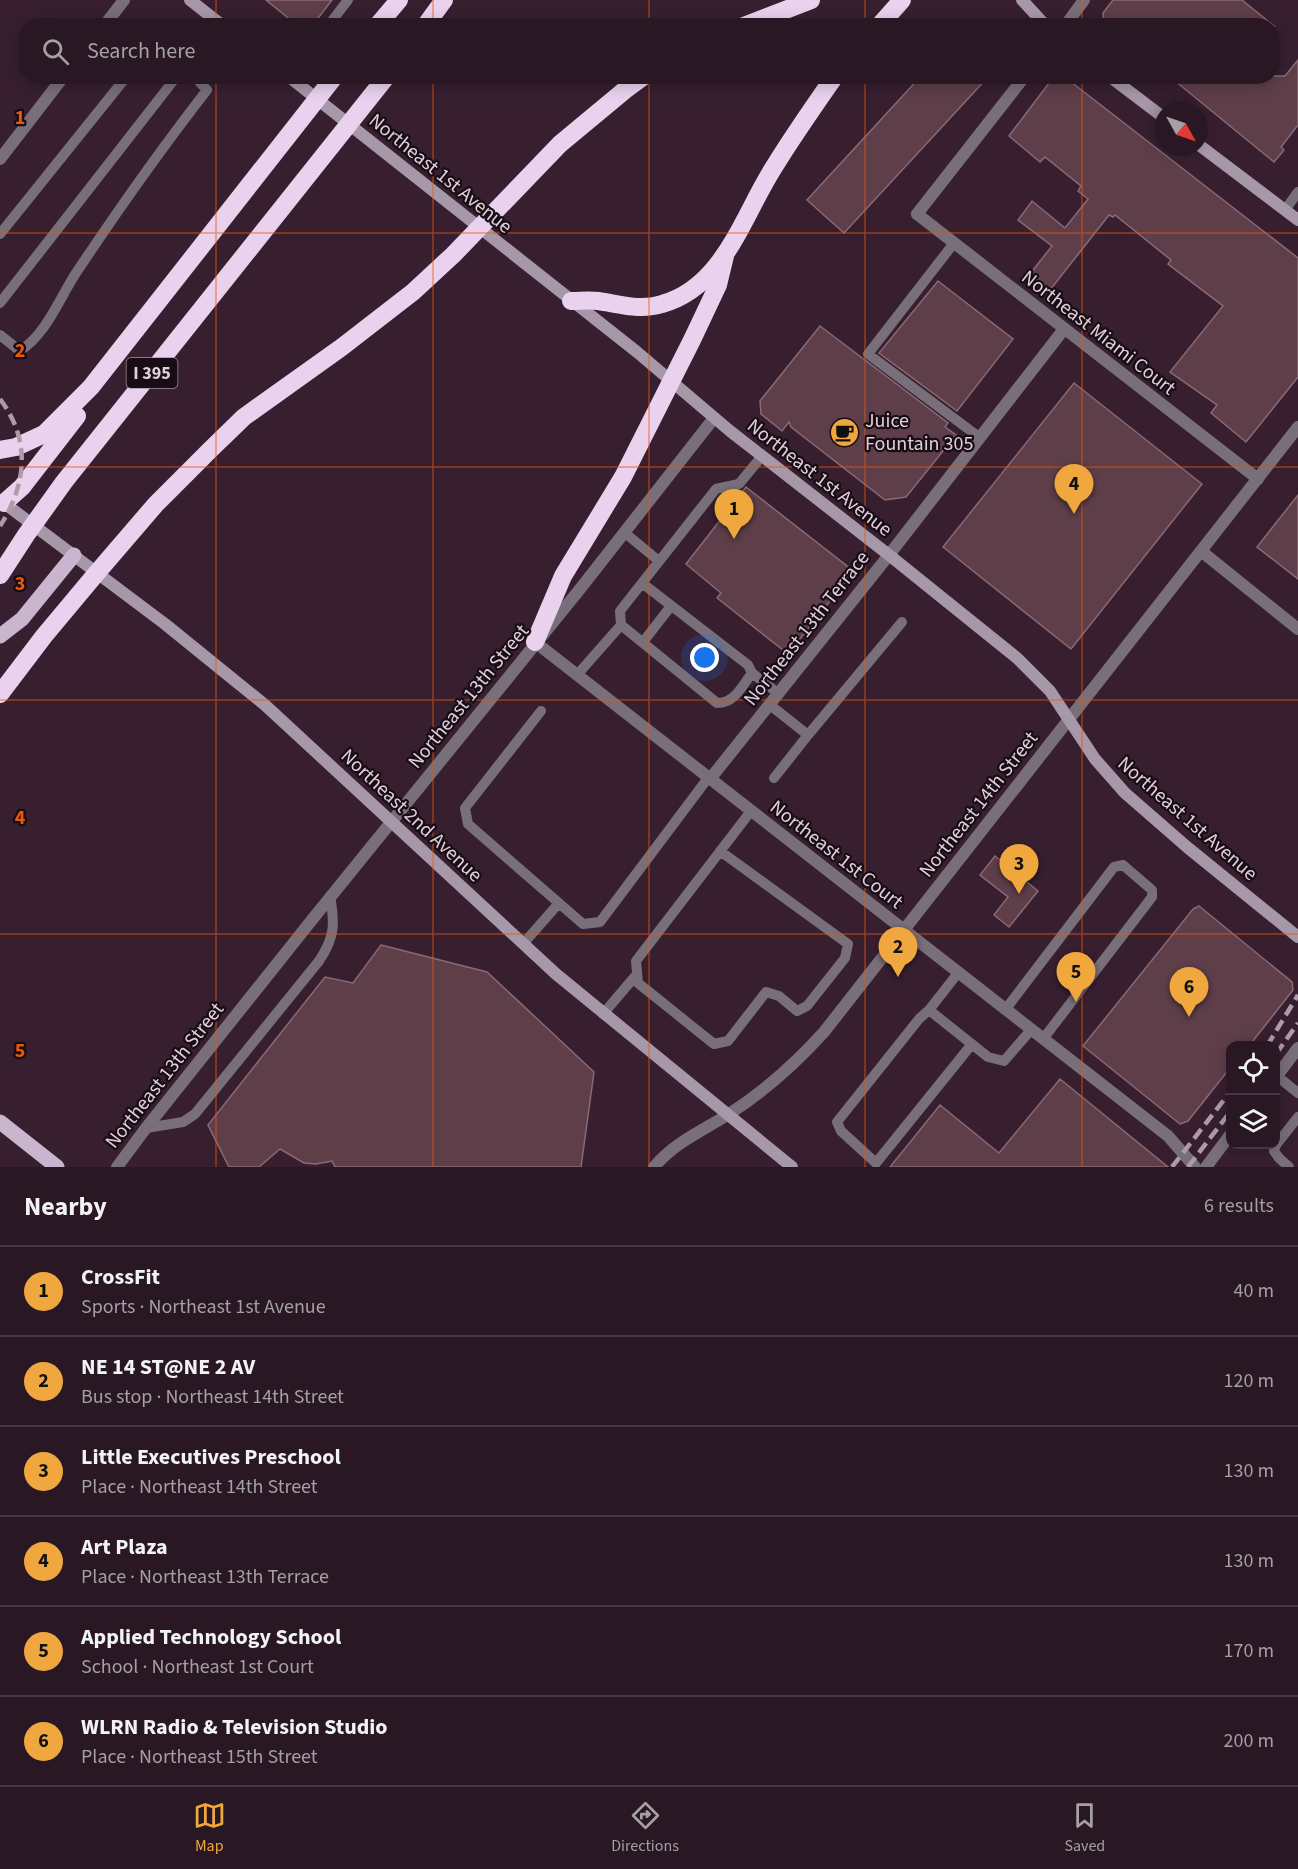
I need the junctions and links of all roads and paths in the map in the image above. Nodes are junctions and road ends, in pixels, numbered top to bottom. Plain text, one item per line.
1 (124, 0) edge
2 (190, 0) edge
3 (348, 0) edge
4 (399, 0) edge
5 (444, 0) edge
6 (811, 0) edge
7 (902, 0) edge
8 (1022, 0) edge
9 (1084, 0) edge
10 (110, 18) edge
11 (212, 18) edge
12 (334, 18) edge
13 (384, 18) edge
14 (431, 18) edge
15 (765, 18) edge
16 (886, 18) edge
17 (1039, 18) edge
18 (1071, 18) edge
19 (58, 84) edge
20 (121, 84) edge
21 (171, 84) edge
22 (201, 84) edge
23 (298, 84) edge
24 (329, 84) edge
25 (381, 84) edge
26 (634, 84) edge
27 (830, 84) edge
28 (1019, 84) edge
29 (1120, 84) edge
30 (1154, 110) edge
31 (1208, 152) edge
32 (0, 159) edge
33 (1298, 192) edge
34 (1285, 210) junction
35 (1298, 220) edge
36 (0, 234) edge
37 (954, 243) junction
38 (726, 256) junction
39 (571, 301) junction
40 (0, 303) edge
41 (1064, 329) junction
42 (0, 335) edge
43 (671, 381) junction
44 (91, 387) junction
45 (714, 418) junction
46 (1298, 428) edge
47 (979, 437) junction
48 (0, 450) edge
49 (762, 456) junction
50 (1258, 479) junction
51 (1, 503) edge
52 (625, 533) junction
53 (1201, 551) junction
54 (74, 555) junction
55 (889, 555) junction
56 (659, 561) junction
57 (0, 575) edge
58 (642, 583) junction
59 (671, 606) junction
60 (902, 622) dead end
61 (621, 625) junction
62 (1298, 629) edge
63 (0, 636) edge
64 (536, 642) junction
65 (643, 642) junction
66 (752, 673) junction
67 (577, 675) junction
68 (0, 694) edge
69 (779, 694) junction
70 (770, 705) junction
71 (541, 711) dead end
72 (1069, 721) junction
73 (808, 735) junction
74 (774, 778) dead end
75 (710, 779) junction
76 (751, 811) junction
77 (391, 822) junction
78 (720, 851) junction
79 (330, 896) junction
80 (559, 903) junction
81 (904, 931) junction
82 (1298, 937) edge
83 (523, 944) junction
84 (637, 974) junction
85 (958, 974) junction
86 (929, 1010) junction
87 (1005, 1010) junction
88 (603, 1014) junction
89 (1031, 1030) junction
90 (1043, 1039) junction
91 (972, 1044) junction
92 (1298, 1048) edge
93 (1280, 1071) edge
94 (1280, 1079) edge
95 (1298, 1093) edge
96 (728, 1115) junction
97 (1298, 1117) edge
98 (0, 1122) edge
99 (146, 1128) junction
100 (1226, 1140) edge
101 (57, 1167) edge
102 (117, 1167) edge
103 (654, 1167) edge
104 (792, 1167) edge
105 (1195, 1167) edge
106 (1206, 1167) edge
107 (1290, 1167) edge

1 - 10 street
2 - 11 main road
3 - 12 lane
4 - 13 highway
5 - 14 highway
6 - 15 highway
7 - 16 highway
8 - 17 main road
9 - 18 street
19 - 32 street
20 - 36 lane
21 - 40 lane
22 - 42 lane
23 - 39 main road, Northeast 1st Avenue
24 - 44 highway
25 - 57 highway, I 395
26 - 68 highway
27 - 38 highway
28 - 37 street, Northeast Miami Court
29 - 30 main road
31 - 34 main road
33 - 34 lane
34 - 35 main road
37 - 41 street, Northeast Miami Court
37 - 47 lane
38 - 39 highway
38 - 43 highway
39 - 43 main road, Northeast 1st Avenue
41 - 47 street, Northeast 13th Terrace
41 - 50 street, Northeast Miami Court
43 - 45 main road, Northeast 1st Avenue
43 - 64 highway
44 - 48 highway
44 - 51 highway
45 - 49 main road, Northeast 1st Avenue
45 - 52 street, Northeast 13th Street
46 - 50 street, Northeast 14th Street
47 - 55 street, Northeast 13th Terrace
49 - 55 main road, Northeast 1st Avenue
49 - 56 lane
50 - 53 street, Northeast 14th Street
51 - 54 main road, Northeast 2nd Avenue
52 - 56 lane
52 - 64 street, Northeast 13th Street
53 - 62 street
53 - 72 street, Northeast 14th Street
54 - 63 main road
54 - 77 main road, Northeast 2nd Avenue
55 - 69 street, Northeast 13th Terrace
55 - 72 main road, Northeast 1st Avenue
56 - 58 lane
58 - 59 lane
58 - 61 lane
59 - 65 lane
59 - 66 lane
60 - 73 lane
61 - 65 lane
61 - 67 lane
64 - 67 street, Northeast 1st Court
64 - 77 street, Northeast 13th Street
65 - 66 lane
66 - 69 lane
67 - 75 street, Northeast 1st Court
69 - 70 street, Northeast 13th Terrace
70 - 73 lane
70 - 75 street, Northeast 13th Terrace
71 - 80 lane
72 - 81 street, Northeast 14th Street
72 - 82 main road, Northeast 1st Avenue
73 - 74 lane
75 - 76 street, Northeast 1st Court
75 - 80 lane
76 - 78 lane
76 - 81 street, Northeast 1st Court
77 - 79 street, Northeast 13th Street
77 - 83 main road, Northeast 2nd Avenue
78 - 84 lane
78 - 84 lane
79 - 99 street, Northeast 13th Street
79 - 99 lane
80 - 83 lane
81 - 85 street, Northeast 1st Court
81 - 96 street, Northeast 14th Street
83 - 88 main road, Northeast 2nd Avenue
84 - 88 lane
85 - 86 lane
85 - 87 street, Northeast 1st Court
86 - 91 lane
86 - 91 lane
87 - 89 street, Northeast 1st Court
87 - 90 lane
88 - 96 main road, Northeast 2nd Avenue
89 - 90 street, Northeast 1st Court
89 - 91 lane
90 - 105 street, Northeast 1st Court
92 - 93 street
94 - 95 lane
96 - 103 street, Northeast 14th Street
96 - 104 main road, Northeast 2nd Avenue
97 - 107 lane
98 - 101 main road
99 - 102 street, Northeast 13th Street
100 - 106 street

